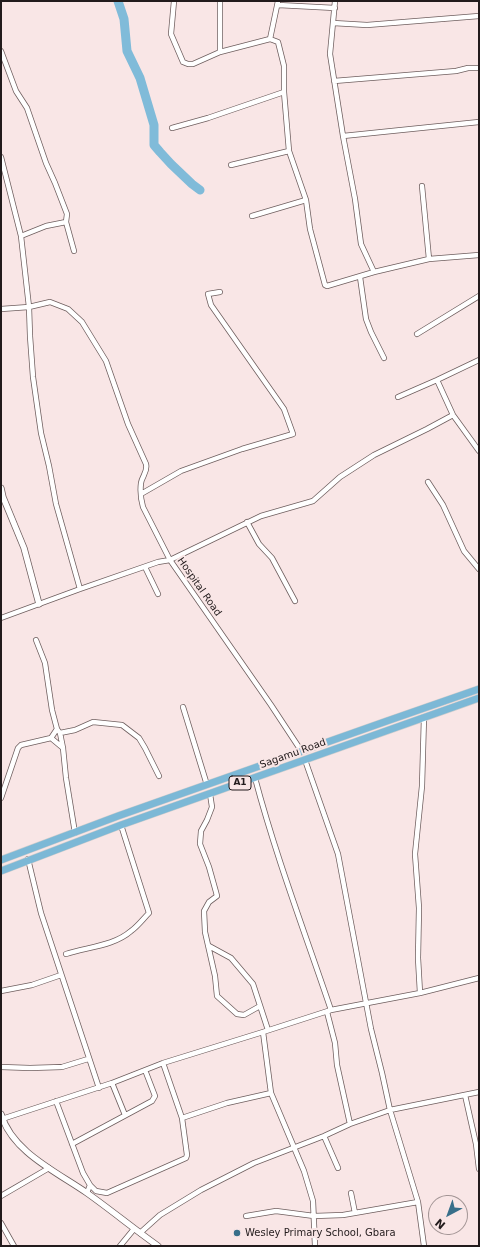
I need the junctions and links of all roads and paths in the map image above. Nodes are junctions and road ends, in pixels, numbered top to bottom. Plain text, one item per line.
1 (174, 1) edge
2 (220, 1) edge
3 (335, 1) edge
4 (278, 3) edge
5 (335, 8) junction
6 (479, 16) edge
7 (334, 23) junction
8 (270, 39) junction
9 (1, 51) edge
10 (220, 52) junction
11 (479, 68) edge
12 (334, 81) junction
13 (284, 92) junction
14 (479, 122) edge
15 (172, 128) dead end
16 (343, 136) junction
17 (288, 151) junction
18 (1, 158) edge
19 (231, 165) dead end
20 (422, 186) dead end
21 (306, 200) junction
22 (252, 216) dead end
23 (66, 222) junction
24 (21, 236) junction
25 (74, 251) dead end
26 (479, 255) edge
27 (429, 259) junction
28 (374, 272) junction
29 (360, 277) junction
30 (220, 292) dead end
31 (479, 296) edge
32 (29, 307) junction
33 (1, 309) edge
34 (417, 334) dead end
35 (384, 358) dead end
36 (479, 360) edge
37 (437, 380) junction
38 (398, 397) dead end
39 (453, 415) junction
40 (479, 451) edge
41 (428, 482) dead end
42 (1, 488) edge
43 (141, 494) junction
44 (2, 497) edge
45 (247, 522) junction
46 (170, 560) junction
47 (145, 567) junction
48 (479, 569) edge
49 (80, 588) junction
50 (158, 594) dead end
51 (295, 601) dead end
52 (40, 604) junction
53 (1, 618) edge
54 (36, 640) dead end
55 (479, 690) edge
56 (479, 698) edge
57 (182, 707) dead end
58 (424, 717) junction
59 (59, 731) junction
60 (51, 738) junction
61 (63, 748) junction
62 (302, 752) junction
63 (305, 760) junction
64 (159, 776) dead end
65 (255, 778) junction
66 (207, 785) junction
67 (210, 794) junction
68 (1, 798) edge
69 (121, 825) junction
70 (75, 833) junction
71 (1, 860) edge
72 (28, 860) junction
73 (1, 871) edge
74 (209, 946) junction
75 (66, 954) dead end
76 (61, 976) junction
77 (479, 978) edge
78 (1, 992) edge
79 (420, 993) junction
80 (367, 1004) junction
81 (260, 1006) junction
82 (329, 1011) junction
83 (265, 1031) junction
84 (88, 1059) junction
85 (163, 1062) junction
86 (1, 1068) edge
87 (145, 1070) junction
88 (112, 1083) junction
89 (99, 1088) junction
90 (479, 1092) edge
91 (271, 1093) junction
92 (465, 1095) junction
93 (56, 1101) junction
94 (390, 1110) junction
95 (124, 1115) junction
96 (1, 1117) edge
97 (182, 1118) junction
98 (350, 1124) junction
99 (324, 1136) junction
100 (72, 1144) junction
101 (293, 1147) junction
102 (49, 1168) junction
103 (338, 1168) dead end
104 (479, 1169) edge
105 (90, 1185) junction
106 (87, 1193) junction
107 (351, 1193) dead end
108 (1, 1196) edge
109 (418, 1202) junction
110 (355, 1213) junction
111 (246, 1216) dead end
112 (314, 1216) junction
113 (1, 1223) edge
114 (134, 1229) junction
115 (140, 1234) junction
116 (14, 1246) edge
117 (120, 1246) edge
118 (158, 1246) edge
119 (315, 1246) edge
120 (424, 1246) edge

1 - 10 street
2 - 10 street
3 - 5 street
4 - 5 street
4 - 8 street
5 - 7 street
6 - 7 street
7 - 12 street
8 - 10 street
8 - 13 street
9 - 23 street
11 - 12 street
12 - 16 street
13 - 15 street
13 - 17 street
14 - 16 street
16 - 28 street
17 - 19 street
17 - 21 street
18 - 24 street
20 - 27 street
21 - 22 street
21 - 29 street
23 - 24 street
23 - 25 street
24 - 32 street
26 - 27 street
27 - 28 street
28 - 29 street
29 - 35 street
30 - 43 street
31 - 34 street
32 - 33 street
32 - 43 street
32 - 49 street
36 - 37 street
37 - 38 street
37 - 39 street
39 - 40 street
39 - 45 street
41 - 48 street
42 - 44 street
43 - 46 street
44 - 52 street
45 - 46 street
45 - 51 street
46 - 47 street, Hospital Road
46 - 62 street, Hospital Road
47 - 49 street, Hospital Road
47 - 50 street
49 - 52 street, Hospital Road
52 - 53 street, Hospital Road
54 - 59 street
55 - 62 highway, Sagamu Road / A1
56 - 58 highway, Sagamu Road / A1
57 - 66 street
58 - 63 highway, Sagamu Road / A1
58 - 79 street
59 - 60 street
59 - 61 street
59 - 64 street
60 - 61 street
60 - 68 street
61 - 70 street
62 - 66 highway, Sagamu Road / A1
63 - 65 highway, Sagamu Road / A1
63 - 80 street
65 - 67 highway, Sagamu Road / A1
65 - 82 street
66 - 70 highway, Sagamu Road / A1
67 - 69 highway, Sagamu Road / A1
67 - 74 street
69 - 72 highway, Sagamu Road / A1
69 - 75 street
70 - 71 highway, Sagamu Road / A1
72 - 73 highway, Sagamu Road / A1
72 - 76 street
74 - 81 street
74 - 81 street
76 - 78 street
76 - 84 street
77 - 79 street
79 - 80 street
80 - 82 street
80 - 94 street
81 - 83 street
82 - 83 street
82 - 98 street
83 - 85 street
83 - 91 street
84 - 86 street
84 - 89 street
85 - 87 street
85 - 97 street
87 - 88 street
87 - 95 street
88 - 89 street
88 - 95 street
89 - 93 street
90 - 92 street
91 - 97 street
91 - 101 street
92 - 94 street
92 - 104 street
93 - 96 street
93 - 100 street
94 - 98 street
94 - 109 street
95 - 100 street
96 - 102 street
97 - 105 street
98 - 99 street
99 - 101 street
99 - 103 street
100 - 105 street
101 - 112 street
101 - 115 street
102 - 106 street
102 - 108 street
105 - 106 street
106 - 114 street
107 - 110 street
109 - 110 street
109 - 120 street
110 - 112 street
111 - 112 street
112 - 119 street
113 - 116 street
114 - 115 street
114 - 117 street
115 - 118 street

